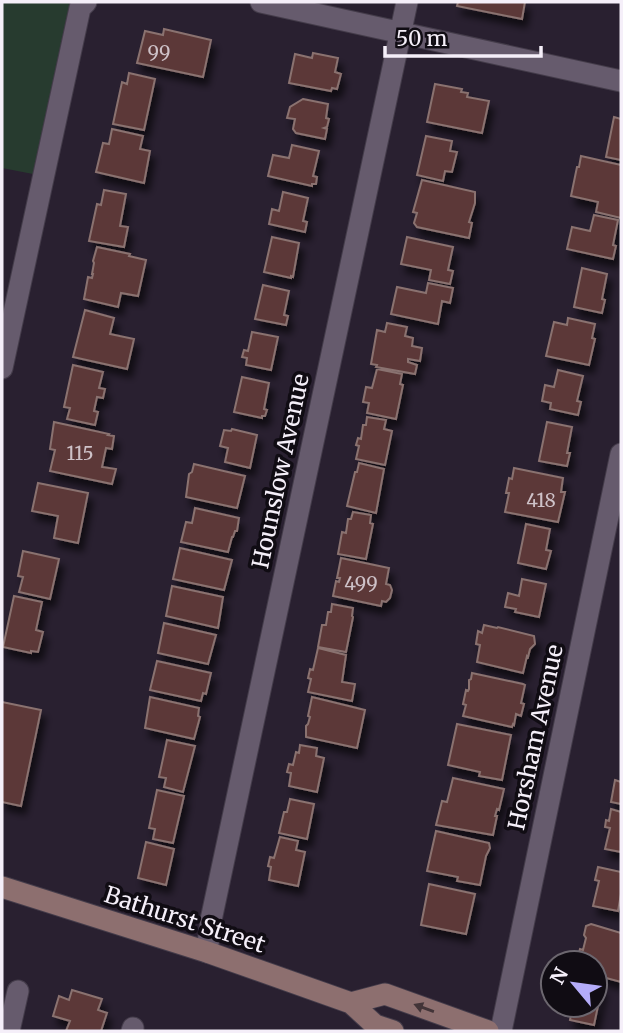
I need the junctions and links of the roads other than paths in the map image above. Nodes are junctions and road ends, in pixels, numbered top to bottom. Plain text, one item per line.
1 (86, 2) edge
2 (261, 2) edge
3 (407, 2) edge
4 (400, 34) junction
5 (621, 81) edge
6 (2, 362) edge
7 (621, 454) edge
8 (2, 887) edge
9 (206, 952) junction
10 (18, 991) dead end
11 (351, 1003) junction
12 (9, 1031) edge
13 (393, 1031) edge
14 (488, 1031) edge
15 (501, 1031) edge

1 - 6 street
2 - 4 street
3 - 4 street, Hounslow Avenue
4 - 5 street
4 - 9 street, Hounslow Avenue
7 - 15 street, Horsham Avenue
8 - 9 main road, Bathurst Street
9 - 11 main road, Bathurst Street
10 - 12 street
11 - 13 main road, Bathurst Street
14 -> 11 main road

